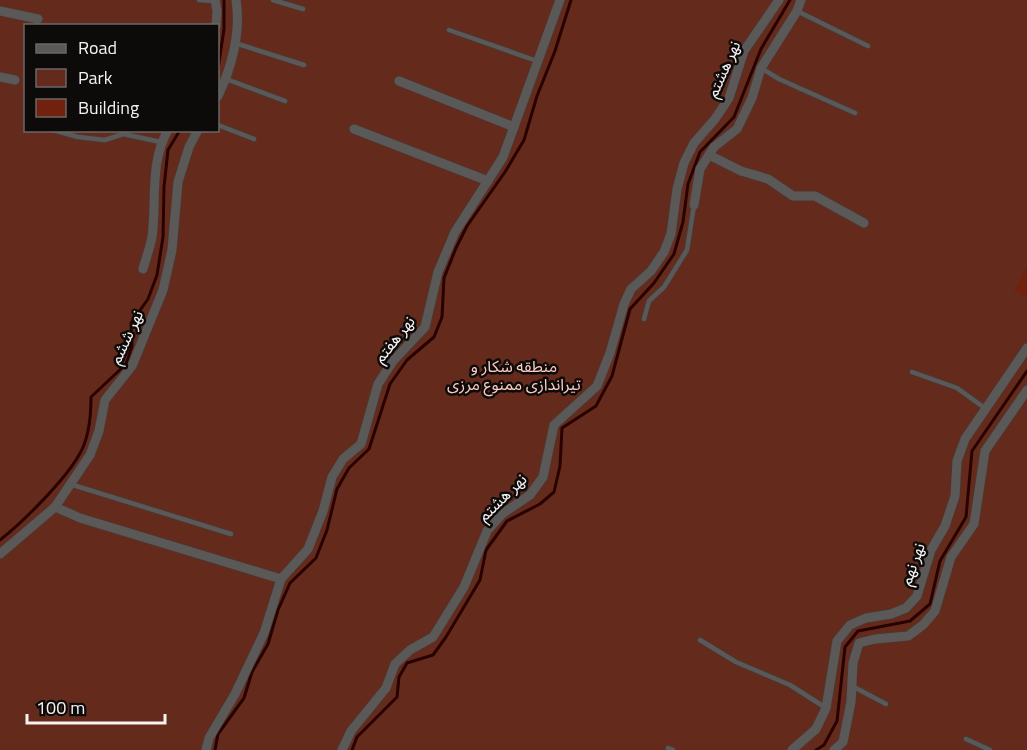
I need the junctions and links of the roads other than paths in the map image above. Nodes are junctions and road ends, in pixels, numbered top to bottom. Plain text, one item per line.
1 (198, 0) edge
2 (215, 0) edge
3 (237, 0) edge
4 (273, 0) edge
5 (560, 0) edge
6 (779, 0) edge
7 (801, 0) edge
8 (303, 9) dead end
9 (0, 11) edge
10 (797, 11) junction
11 (38, 19) dead end
12 (216, 24) edge
13 (449, 30) dead end
14 (235, 43) junction
15 (868, 46) dead end
16 (538, 62) junction
17 (304, 65) dead end
18 (762, 68) junction
19 (0, 77) edge
20 (226, 79) junction
21 (15, 80) dead end
22 (399, 81) dead end
23 (219, 94) edge
24 (285, 101) dead end
25 (855, 113) dead end
26 (219, 124) edge
27 (514, 127) junction
28 (354, 129) dead end
29 (63, 132) edge
30 (167, 132) edge
31 (197, 132) edge
32 (254, 139) dead end
33 (161, 142) junction
34 (709, 156) junction
35 (489, 181) junction
36 (694, 205) joint
37 (864, 223) dead end
38 (144, 269) dead end
39 (644, 319) dead end
40 (1027, 348) edge
41 (912, 372) dead end
42 (1027, 390) edge
43 (986, 409) junction
44 (70, 484) junction
45 (55, 507) junction
46 (231, 534) dead end
47 (0, 554) edge
48 (281, 579) junction
49 (700, 640) dead end
50 (852, 686) junction
51 (886, 704) dead end
52 (826, 708) junction
53 (966, 739) dead end
54 (206, 750) edge
55 (342, 750) edge
56 (792, 750) edge
57 (834, 750) edge
58 (990, 750) edge

1 - 2 lane
2 - 12 street
3 - 14 street
4 - 8 lane
5 - 16 street, نهر هفتم
6 - 55 street, نهر هشتم
7 - 10 street
9 - 11 street
10 - 15 lane
10 - 18 street
13 - 16 lane
14 - 17 lane
14 - 20 street
16 - 27 street, نهر هفتم
18 - 25 lane
18 - 34 street
19 - 21 street
20 - 23 street
20 - 24 lane
22 - 27 street
26 - 32 lane
27 - 35 street, نهر هفتم
28 - 35 street
29 - 33 lane
30 - 33 street
31 - 44 street, نهر ششم
33 - 38 street
34 - 36 street
34 - 37 street
35 - 48 street, نهر هفتم
36 - 39 lane
40 - 43 street, نهر نهم
41 - 43 lane
42 - 50 street
43 - 52 street, نهر نهم
44 - 45 street, نهر ششم
44 - 46 lane
45 - 47 street, نهر ششم
45 - 48 street
48 - 54 street, نهر هفتم
49 - 52 lane
50 - 51 lane
50 - 57 street
52 - 56 street, نهر نهم
53 - 58 lane

